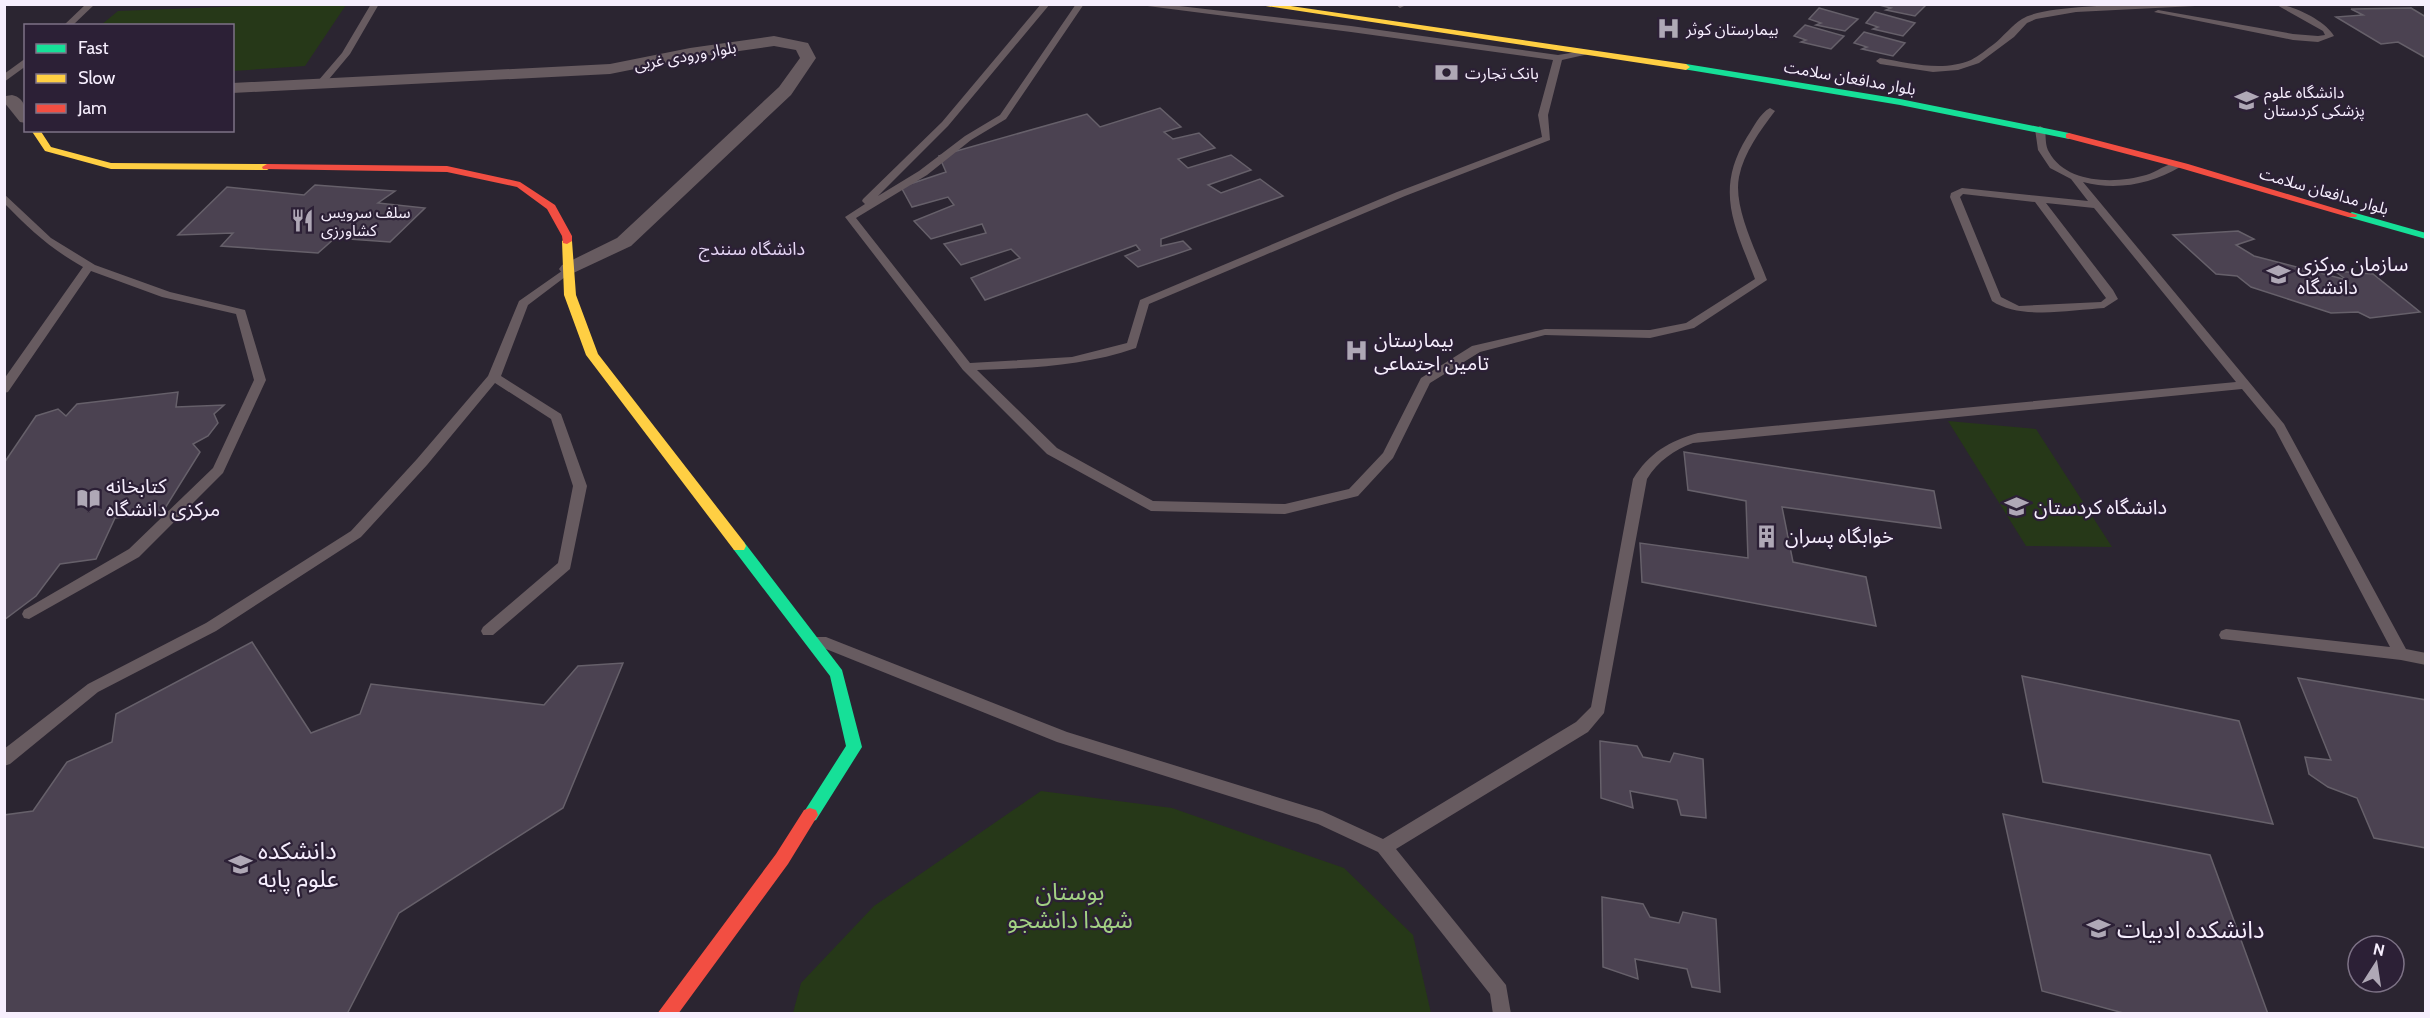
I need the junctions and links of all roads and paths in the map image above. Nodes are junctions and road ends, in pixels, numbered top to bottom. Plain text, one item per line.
1 (91, 4) edge
2 (375, 4) edge
3 (1046, 4) edge
4 (1080, 4) edge
5 (1136, 4) edge
6 (1257, 4) edge
7 (2195, 4) edge
8 (2279, 4) edge
9 (2138, 9) junction
10 (69, 24) edge
11 (1592, 53) junction
12 (1558, 58) junction
13 (1880, 62) dead end
14 (24, 63) edge
15 (4, 79) edge
16 (321, 83) junction
17 (234, 88) edge
18 (12, 101) edge
19 (1770, 111) dead end
20 (24, 116) edge
21 (2040, 129) junction
22 (36, 132) edge
23 (2177, 165) junction
24 (2076, 180) junction
25 (4, 197) edge
26 (2038, 199) junction
27 (2097, 205) junction
28 (850, 217) junction
29 (2426, 236) edge
30 (90, 265) junction
31 (569, 269) junction
32 (967, 367) junction
33 (494, 377) junction
34 (2245, 385) junction
35 (4, 389) edge
36 (29, 614) dead end
37 (488, 631) dead end
38 (2226, 634) dead end
39 (808, 636) junction
40 (2402, 654) junction
41 (2426, 659) edge
42 (4, 759) edge
43 (1384, 847) junction
44 (666, 1014) edge
45 (1502, 1014) edge

1 - 10 lane
2 - 16 lane
3 - 28 lane
4 - 28 lane
5 - 12 lane
6 - 11 street, بلوار مدافعان سلامت
7 - 9 lane
8 - 9 lane
9 - 13 lane
11 - 12 lane
11 - 21 street, بلوار مدافعان سلامت
12 - 32 lane
14 - 15 lane
16 - 17 street, بلوار ورودی غربی
16 - 31 street, بلوار ورودی غربی
18 - 20 street
19 - 32 lane
21 - 23 street, بلوار مدافعان سلامت
21 - 24 lane
22 - 31 street
23 - 24 lane
23 - 29 street, بلوار مدافعان سلامت
24 - 27 lane
25 - 30 lane
26 - 26 lane
26 - 27 lane
27 - 34 lane
28 - 32 lane
30 - 35 lane
30 - 36 lane
31 - 33 lane
31 - 39 street
33 - 37 lane
33 - 42 lane
34 - 40 lane
34 - 43 lane
38 - 40 lane
39 - 43 lane
39 - 44 street
40 - 41 lane
43 - 45 lane

